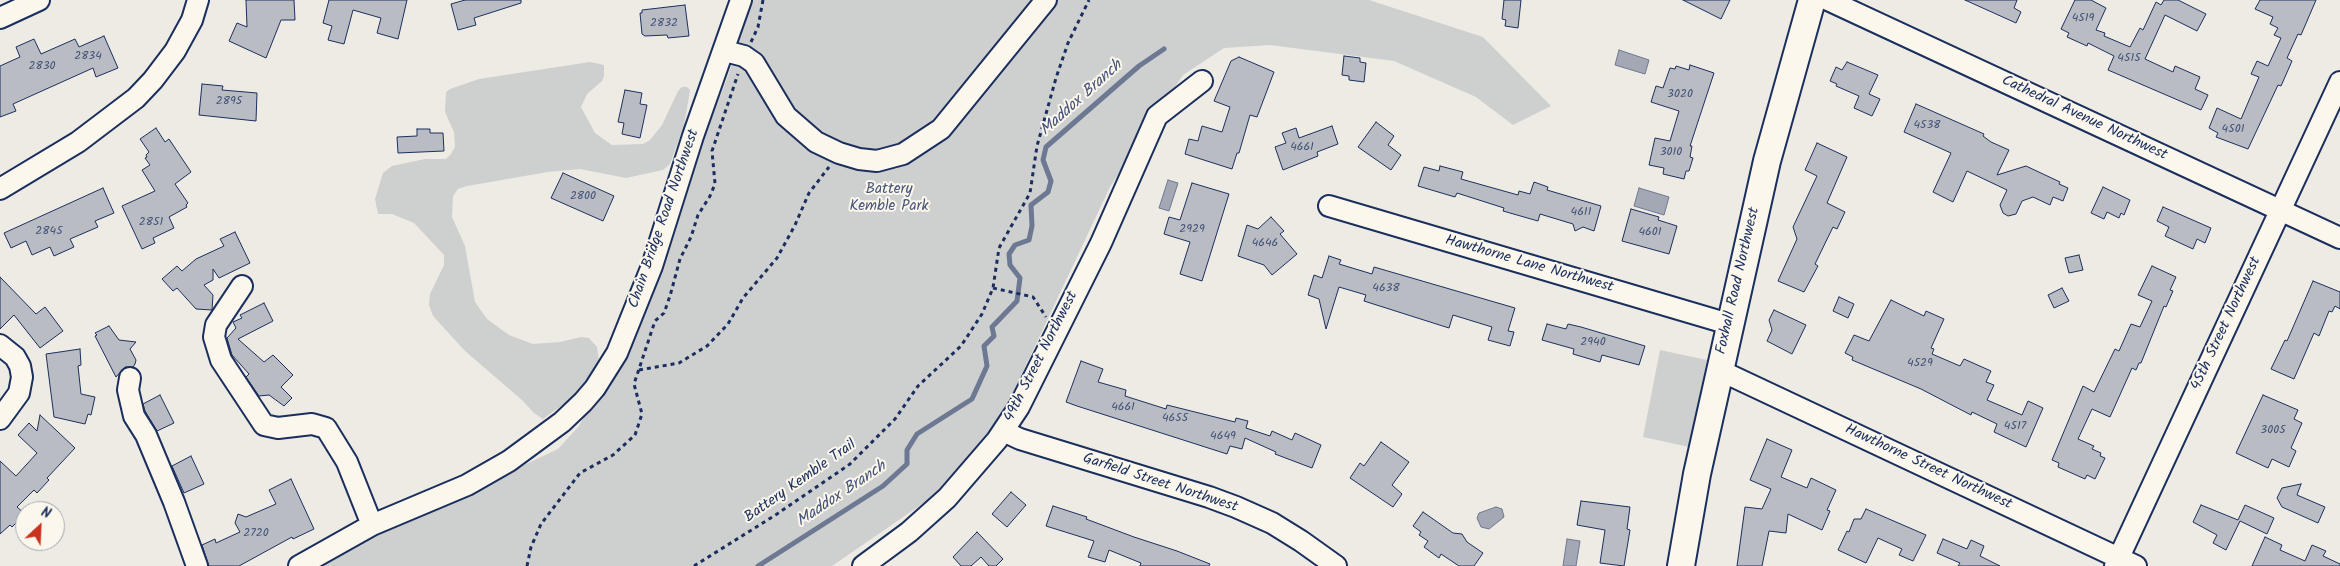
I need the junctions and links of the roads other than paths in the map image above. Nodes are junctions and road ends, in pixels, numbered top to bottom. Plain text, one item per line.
1 (39, 0) edge
2 (198, 0) edge
3 (741, 0) edge
4 (1046, 0) edge
5 (1812, 0) edge
6 (1828, 0) edge
7 (0, 18) edge
8 (725, 51) junction
9 (1202, 81) dead end
10 (2340, 82) edge
11 (0, 189) edge
12 (1329, 206) dead end
13 (2280, 210) junction
14 (2340, 238) edge
15 (242, 286) dead end
16 (1730, 324) junction
17 (0, 346) edge
18 (1719, 370) junction
19 (130, 378) dead end
20 (0, 420) edge
21 (1003, 431) junction
22 (372, 525) junction
23 (2124, 563) edge
24 (197, 566) edge
25 (299, 566) edge
26 (863, 566) edge
27 (1336, 566) edge
28 (1681, 566) edge

1 - 7 street
2 - 11 street
3 - 8 street, Chain Bridge Road Northwest
4 - 8 street
5 - 16 main road, Foxhall Road Northwest
6 - 13 street, Cathedral Avenue Northwest
8 - 22 street, Chain Bridge Road Northwest
9 - 21 street, 49th Street Northwest
10 - 13 street, 45th Street Northwest
12 - 16 street, Hawthorne Lane Northwest
13 - 14 street, Cathedral Avenue Northwest
13 - 23 street, 45th Street Northwest
15 - 22 street
16 - 18 main road, Foxhall Road Northwest
17 - 20 street
18 - 23 street, Hawthorne Street Northwest
18 - 28 main road, Foxhall Road Northwest
19 - 24 street
21 - 26 street, 49th Street Northwest
21 - 27 street, Garfield Street Northwest
22 - 25 street, Chain Bridge Road Northwest

